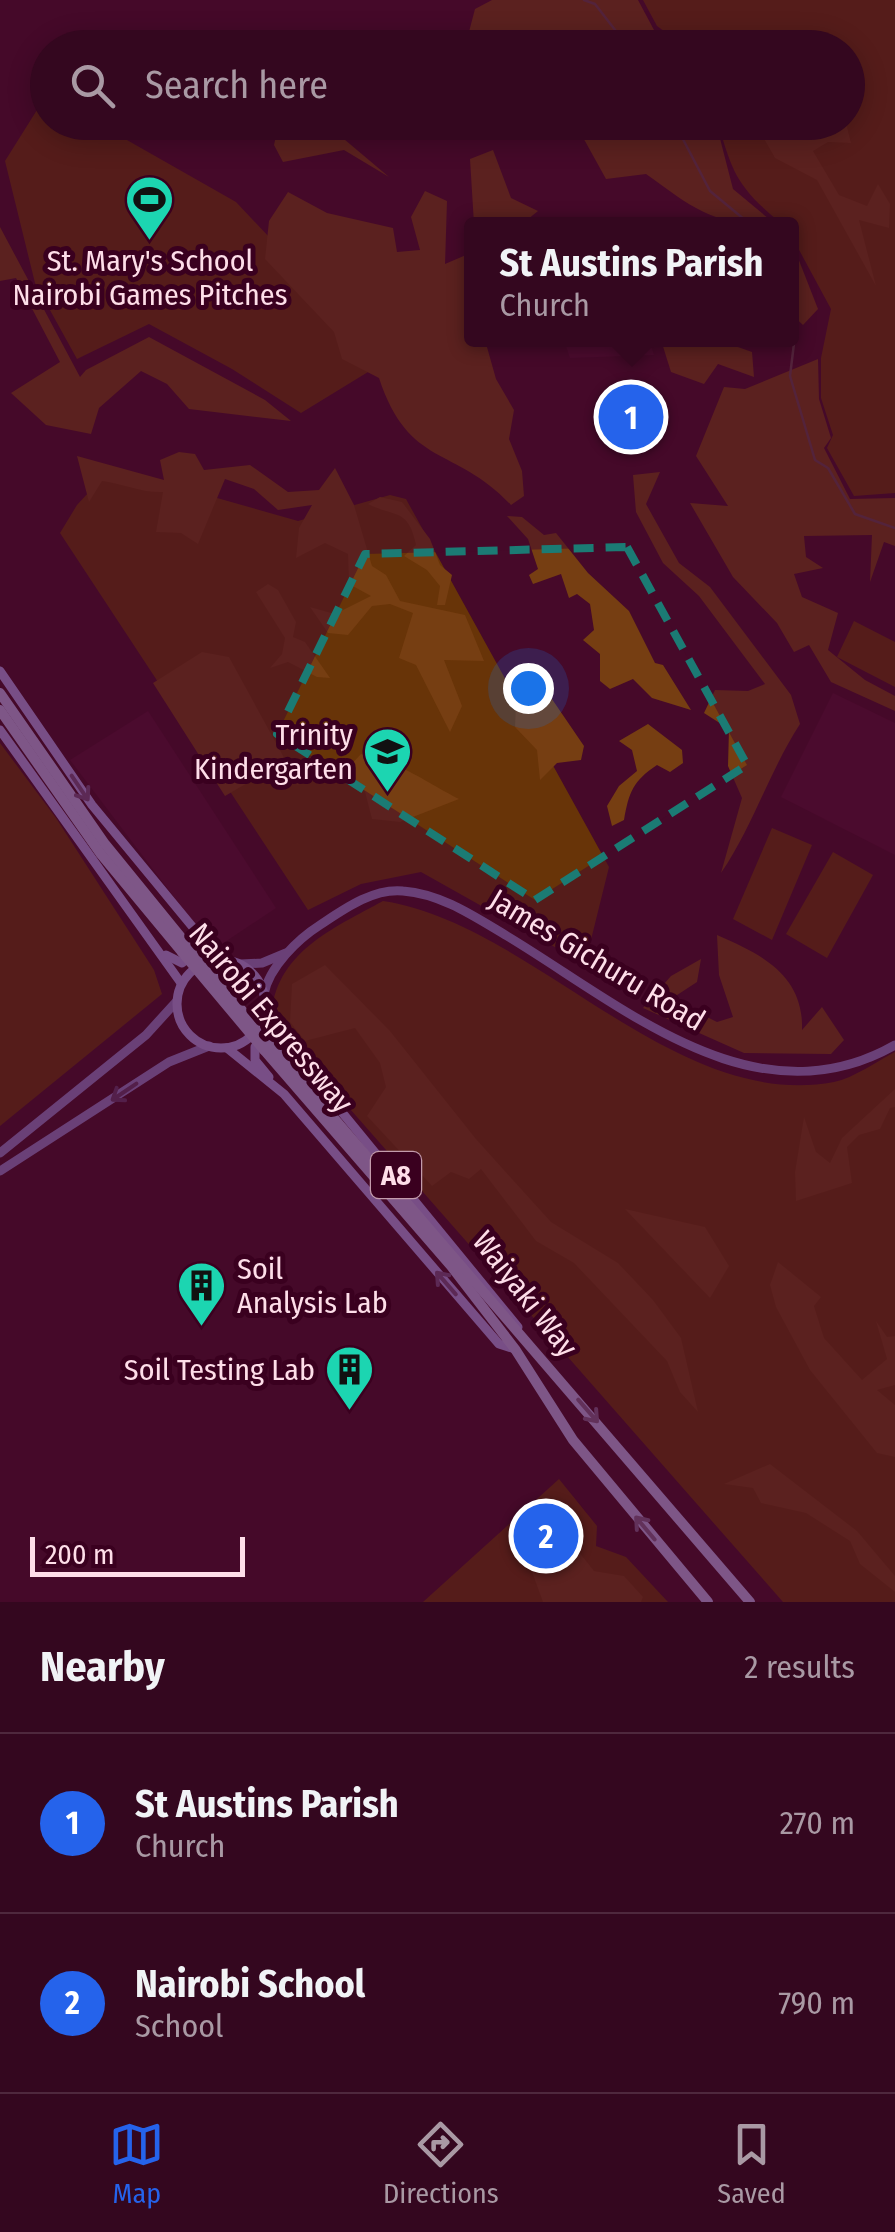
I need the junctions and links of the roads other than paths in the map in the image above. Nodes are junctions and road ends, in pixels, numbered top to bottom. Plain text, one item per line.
1 (0, 671) edge
2 (0, 693) edge
3 (0, 710) edge
4 (0, 730) edge
5 (188, 926) junction
6 (288, 952) junction
7 (164, 953) junction
8 (218, 959) junction
9 (241, 964) junction
10 (181, 983) junction
11 (264, 994) junction
12 (176, 1002) junction
13 (263, 1016) junction
14 (275, 1043) junction
15 (895, 1044) edge
16 (210, 1046) junction
17 (227, 1048) junction
18 (284, 1094) junction
19 (14, 1143) junction
20 (30, 1152) junction
21 (0, 1154) edge
22 (0, 1171) edge
23 (451, 1260) junction
24 (524, 1337) junction
25 (515, 1349) junction
26 (708, 1602) edge
27 (750, 1602) edge

1 -> 5 main road
2 - 14 highway, Nairobi Expressway / A8, bridge
3 - 23 highway, Nairobi Expressway / A8, bridge
4 - 7 main road
5 - 7 main road
5 - 8 main road
6 - 9 main road
6 - 11 main road
6 - 15 main road, James Gichuru Road
7 - 10 main road
8 - 9 main road
8 - 10 main road
9 - 11 main road
10 - 12 main road
11 - 13 main road
12 - 16 main road
12 - 19 main road
13 - 14 main road, Waiyaki Way / A8
13 - 17 main road
14 - 18 main road
14 - 23 highway, Nairobi Expressway / A8
14 - 24 main road, Waiyaki Way / A8
16 - 17 main road
16 -> 20 main road
17 - 18 main road, Waiyaki Way
25 -> 18 main road, Waiyaki Way
19 - 20 main road
19 - 21 main road
20 - 22 main road
23 - 24 highway, Nairobi Expressway / A8
23 - 25 highway, Nairobi Expressway / A8
24 -> 27 highway, Waiyaki Way / A8
26 -> 25 highway, Waiyaki Way / A8

